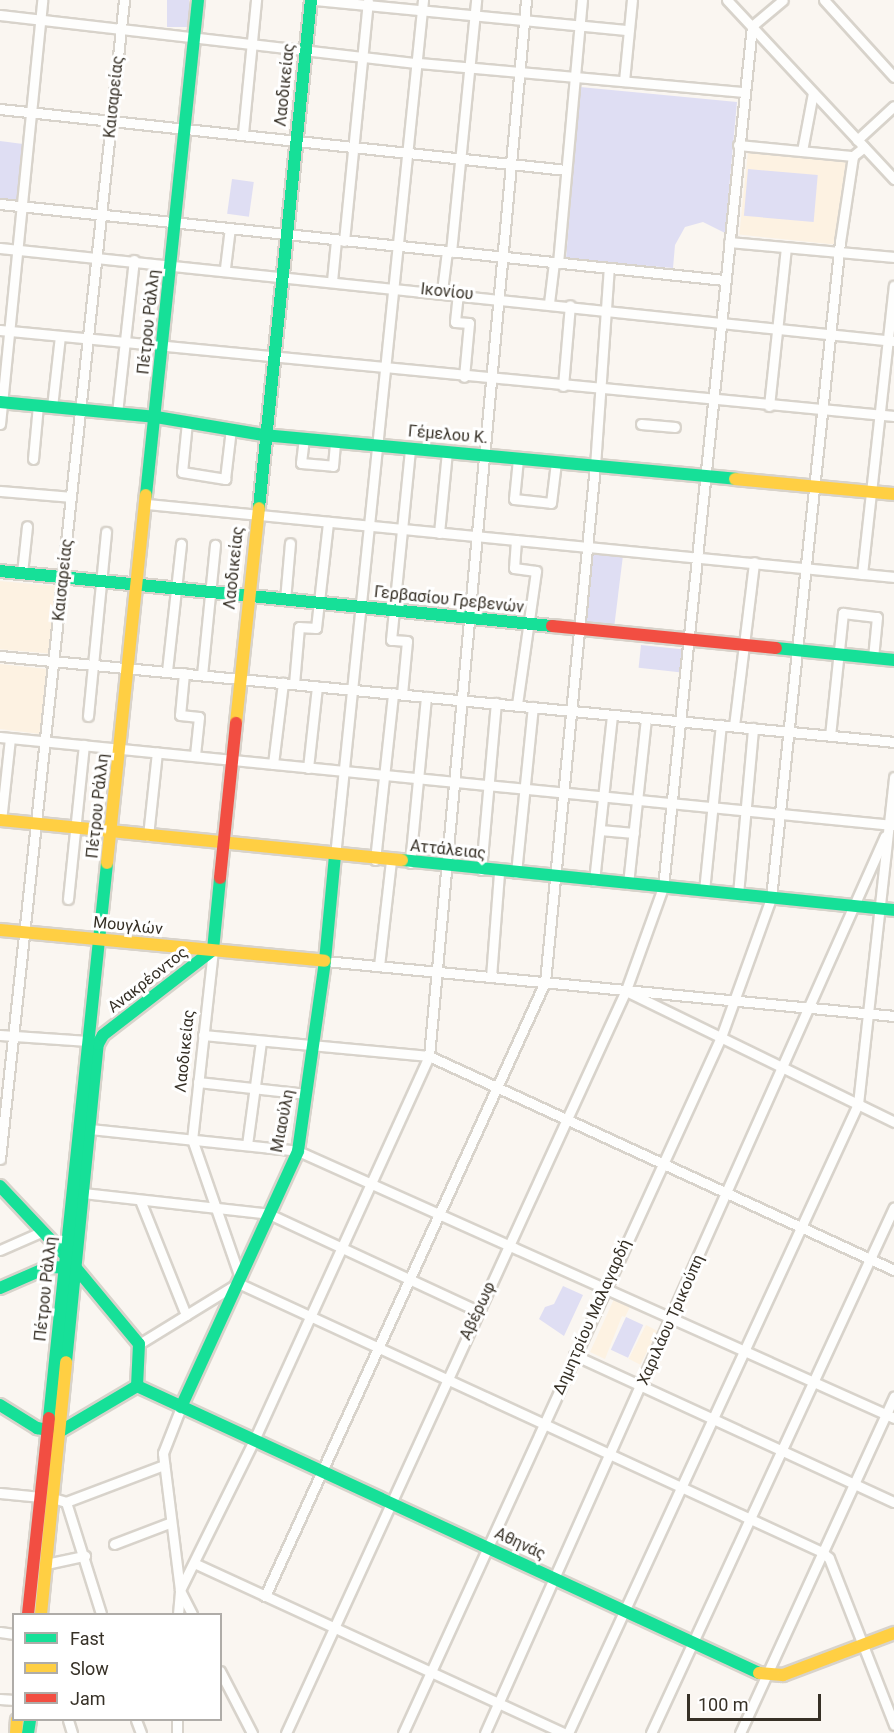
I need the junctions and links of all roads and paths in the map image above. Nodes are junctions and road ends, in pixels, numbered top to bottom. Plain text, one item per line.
1 (42, 0) edge
2 (124, 0) edge
3 (198, 0) edge
4 (256, 0) edge
5 (313, 0) edge
6 (476, 0) edge
7 (526, 0) edge
8 (582, 0) edge
9 (632, 0) edge
10 (727, 0) edge
11 (783, 0) edge
12 (824, 0) edge
13 (368, 3) edge
14 (422, 5) edge
15 (0, 15) edge
16 (474, 15) junction
17 (524, 20) junction
18 (40, 21) junction
19 (580, 25) junction
20 (752, 26) junction
21 (121, 30) junction
22 (629, 30) junction
23 (194, 39) junction
24 (252, 45) junction
25 (305, 50) junction
26 (363, 56) junction
27 (418, 63) junction
28 (470, 67) junction
29 (519, 71) junction
30 (574, 77) junction
31 (894, 77) edge
32 (624, 81) junction
33 (743, 92) junction
34 (813, 93) junction
35 (894, 106) edge
36 (0, 109) edge
37 (31, 112) junction
38 (112, 119) junction
39 (185, 128) junction
40 (243, 133) junction
41 (296, 139) junction
42 (861, 144) junction
43 (738, 145) junction
44 (354, 146) junction
45 (407, 150) junction
46 (802, 151) junction
47 (853, 156) junction
48 (460, 157) junction
49 (509, 163) junction
50 (566, 170) junction
51 (894, 179) edge
52 (0, 204) edge
53 (22, 207) junction
54 (101, 216) junction
55 (175, 224) junction
56 (230, 229) junction
57 (285, 235) junction
58 (340, 240) junction
59 (729, 242) junction
60 (395, 246) junction
61 (0, 248) edge
62 (786, 248) junction
63 (17, 250) junction
64 (840, 250) junction
65 (449, 252) junction
66 (97, 256) junction
67 (500, 257) junction
68 (894, 257) edge
69 (134, 260) junction
70 (556, 263) junction
71 (171, 264) junction
72 (225, 268) junction
73 (609, 268) junction
74 (281, 276) junction
75 (724, 280) junction
76 (332, 281) junction
77 (391, 286) junction
78 (894, 286) edge
79 (442, 291) junction
80 (458, 293) junction
81 (496, 297) junction
82 (549, 303) junction
83 (570, 305) junction
84 (609, 309) junction
85 (720, 323) junction
86 (778, 329) junction
87 (5, 331) edge
88 (832, 335) junction
89 (60, 336) junction
90 (88, 339) junction
91 (891, 341) edge
92 (125, 343) junction
93 (163, 348) junction
94 (272, 359) junction
95 (382, 367) junction
96 (464, 377) junction
97 (488, 380) junction
98 (563, 386) junction
99 (601, 390) junction
100 (714, 401) junction
101 (1, 402) edge
102 (38, 405) junction
103 (769, 406) junction
104 (52, 407) junction
105 (81, 409) junction
106 (824, 411) junction
107 (117, 413) junction
108 (880, 414) junction
109 (894, 416) edge
110 (156, 417) junction
111 (187, 422) junction
112 (0, 424) edge
113 (642, 424) dead end
114 (675, 427) dead end
115 (231, 429) junction
116 (264, 435) junction
117 (303, 438) junction
118 (335, 441) junction
119 (375, 445) junction
120 (410, 448) junction
121 (447, 452) junction
122 (482, 455) junction
123 (33, 459) dead end
124 (518, 459) junction
125 (556, 462) junction
126 (595, 466) junction
127 (705, 476) junction
128 (816, 487) junction
129 (0, 490) edge
130 (872, 492) junction
131 (894, 494) edge
132 (71, 497) junction
133 (147, 504) junction
134 (256, 514) junction
135 (328, 522) junction
136 (27, 526) dead end
137 (368, 526) junction
138 (402, 530) junction
139 (106, 532) dead end
140 (439, 533) junction
141 (475, 537) junction
142 (516, 540) junction
143 (290, 543) dead end
144 (181, 544) dead end
145 (215, 546) dead end
146 (586, 548) junction
147 (696, 556) junction
148 (754, 562) junction
149 (806, 569) junction
150 (0, 571) edge
151 (22, 573) junction
152 (862, 574) junction
153 (894, 577) edge
154 (63, 578) junction
155 (101, 582) junction
156 (139, 585) junction
157 (176, 589) junction
158 (210, 592) junction
159 (248, 596) junction
160 (285, 600) junction
161 (319, 603) junction
162 (361, 608) junction
163 (394, 611) junction
164 (468, 618) junction
165 (529, 624) junction
166 (578, 629) junction
167 (688, 640) junction
168 (744, 645) junction
169 (798, 651) junction
170 (840, 655) junction
171 (0, 656) edge
172 (873, 658) junction
173 (54, 660) junction
174 (894, 660) edge
175 (93, 664) junction
176 (129, 668) junction
177 (167, 671) junction
178 (184, 673) junction
179 (202, 675) junction
180 (240, 678) junction
181 (283, 683) junction
182 (294, 684) junction
183 (317, 686) junction
184 (352, 689) junction
185 (397, 694) junction
186 (426, 696) junction
187 (461, 700) junction
188 (496, 703) junction
189 (517, 705) junction
190 (533, 707) junction
191 (571, 711) junction
192 (612, 715) junction
193 (88, 716) dead end
194 (646, 718) junction
195 (680, 721) junction
196 (721, 725) junction
197 (734, 726) junction
198 (753, 728) junction
199 (789, 732) junction
200 (830, 736) junction
201 (5, 738) edge
202 (45, 741) junction
203 (894, 742) edge
204 (84, 745) junction
205 (121, 749) junction
206 (157, 752) junction
207 (195, 756) junction
208 (232, 760) junction
209 (273, 764) junction
210 (308, 768) junction
211 (344, 771) junction
212 (384, 775) junction
213 (418, 777) junction
214 (894, 777) edge
215 (454, 780) junction
216 (489, 784) junction
217 (524, 788) junction
218 (564, 793) junction
219 (603, 797) junction
220 (637, 801) junction
221 (671, 804) junction
222 (712, 807) junction
223 (746, 810) junction
224 (781, 814) junction
225 (0, 820) edge
226 (36, 824) junction
227 (892, 825) edge
228 (75, 828) junction
229 (600, 830) junction
230 (111, 832) junction
231 (634, 833) junction
232 (148, 836) junction
233 (223, 844) junction
234 (335, 856) junction
235 (375, 860) junction
236 (391, 861) junction
237 (410, 863) junction
238 (447, 867) junction
239 (481, 870) junction
240 (499, 872) junction
241 (516, 873) junction
242 (556, 877) junction
243 (594, 881) junction
244 (628, 884) junction
245 (663, 887) junction
246 (704, 891) junction
247 (738, 894) junction
248 (771, 898) junction
249 (68, 899) dead end
250 (856, 906) junction
251 (880, 908) junction
252 (894, 910) edge
253 (0, 930) edge
254 (25, 932) junction
255 (100, 939) junction
256 (213, 950) junction
257 (325, 961) junction
258 (379, 966) junction
259 (439, 972) junction
260 (491, 977) junction
261 (545, 982) junction
262 (626, 990) junction
263 (737, 999) junction
264 (812, 1006) junction
265 (869, 1013) junction
266 (894, 1016) edge
267 (0, 1035) edge
268 (14, 1035) junction
269 (103, 1035) joint
270 (203, 1035) junction
271 (721, 1037) junction
272 (88, 1041) junction
273 (261, 1041) junction
274 (313, 1046) junction
275 (429, 1056) junction
276 (783, 1068) junction
277 (198, 1082) junction
278 (498, 1087) junction
279 (254, 1088) junction
280 (306, 1094) junction
281 (858, 1104) junction
282 (566, 1119) junction
283 (894, 1122) edge
284 (90, 1129) junction
285 (192, 1139) junction
286 (247, 1145) junction
287 (298, 1150) junction
288 (0, 1160) edge
289 (662, 1163) junction
290 (370, 1183) junction
291 (0, 1186) edge
292 (83, 1193) junction
293 (727, 1193) junction
294 (140, 1200) junction
295 (894, 1207) edge
296 (216, 1208) junction
297 (269, 1214) junction
298 (440, 1214) junction
299 (70, 1220) junction
300 (802, 1228) junction
301 (44, 1233) junction
302 (508, 1244) junction
303 (339, 1247) junction
304 (0, 1250) edge
305 (870, 1259) junction
306 (69, 1264) junction
307 (894, 1270) edge
308 (239, 1280) junction
309 (410, 1280) junction
310 (0, 1288) edge
311 (604, 1288) junction
312 (478, 1311) junction
313 (186, 1315) junction
314 (309, 1315) junction
315 (672, 1319) junction
316 (139, 1344) junction
317 (379, 1348) junction
318 (746, 1352) junction
319 (574, 1355) junction
320 (446, 1379) junction
321 (813, 1383) junction
322 (136, 1386) junction
323 (641, 1386) junction
324 (894, 1397) edge
325 (0, 1405) edge
326 (182, 1407) junction
327 (890, 1417) edge
328 (714, 1420) junction
329 (543, 1424) junction
330 (53, 1432) junction
331 (254, 1440) junction
332 (781, 1451) junction
333 (611, 1455) junction
334 (164, 1465) junction
335 (323, 1472) junction
336 (854, 1484) junction
337 (683, 1488) junction
338 (0, 1493) edge
339 (47, 1497) junction
340 (66, 1502) junction
341 (894, 1502) edge
342 (389, 1503) junction
343 (750, 1519) junction
344 (170, 1523) junction
345 (114, 1544) dead end
346 (488, 1548) junction
347 (822, 1552) junction
348 (85, 1556) junction
349 (194, 1563) junction
350 (46, 1564) junction
351 (555, 1579) junction
352 (180, 1590) junction
353 (265, 1596) junction
354 (626, 1611) junction
355 (28, 1613) edge
356 (40, 1613) edge
357 (101, 1613) edge
358 (178, 1613) edge
359 (192, 1613) edge
360 (333, 1628) junction
361 (894, 1633) edge
362 (693, 1642) junction
363 (864, 1646) junction
364 (431, 1673) junction
365 (222, 1675) edge
366 (766, 1676) junction
367 (498, 1704) junction
368 (894, 1725) edge
369 (252, 1733) edge
370 (286, 1733) edge
371 (403, 1733) edge
372 (485, 1733) edge
373 (566, 1733) edge
374 (651, 1733) edge
375 (740, 1733) edge

1 - 18 street
2 - 21 street, Καισαρείας
3 - 23 main road, Πέτρου Ράλλη
4 - 24 street
5 - 13 street
5 - 25 main road, Λαοδικείας
6 - 16 street
7 - 17 street
8 - 19 street
9 - 22 street
10 - 20 street
11 - 20 street
12 - 31 street
13 - 14 street
13 - 26 street
14 - 16 street
14 - 27 street
15 - 18 street
16 - 17 street
16 - 28 street
17 - 19 street
17 - 29 street
18 - 21 street
18 - 37 street
19 - 22 street
19 - 30 street
20 - 33 street, Αβέρωφ
20 - 34 street
21 - 23 street
21 - 38 street, Καισαρείας
22 - 32 street
23 - 24 street
23 - 39 main road, Πέτρου Ράλλη
24 - 25 street
24 - 40 street
25 - 26 street
25 - 41 main road, Λαοδικείας
26 - 27 street
26 - 44 street
27 - 28 street
27 - 45 street
28 - 29 street
28 - 48 street
29 - 30 street
29 - 49 street
30 - 32 street
30 - 50 street
32 - 33 street
33 - 43 street, Αβέρωφ
34 - 42 street
34 - 46 street
35 - 42 street
36 - 37 street
37 - 38 street
37 - 53 street
38 - 39 street
38 - 54 street, Καισαρείας
39 - 40 street
39 - 55 main road, Πέτρου Ράλλη
40 - 41 street
41 - 44 street
41 - 57 main road, Λαοδικείας
42 - 47 street
42 - 51 street
43 - 46 street
43 - 59 street, Αβέρωφ
44 - 45 street
44 - 58 street
45 - 48 street
45 - 60 street
46 - 47 street
47 - 64 street, Δημητρίου Μαλαγαρδή
48 - 49 street
48 - 65 street
49 - 50 street
49 - 67 street
50 - 70 street
52 - 53 street
53 - 54 street
53 - 63 street
54 - 55 street
54 - 66 street, Καισαρείας
55 - 56 street
55 - 71 main road, Πέτρου Ράλλη
56 - 57 street
56 - 72 street
57 - 58 street
57 - 74 main road, Λαοδικείας
58 - 60 street
58 - 76 street
59 - 62 street
59 - 75 street, Αβέρωφ
60 - 65 street
60 - 77 street
61 - 63 street, Ικονίου
62 - 64 street
62 - 86 street
63 - 66 street, Ικονίου
63 - 87 street
64 - 68 street
64 - 88 street, Δημητρίου Μαλαγαρδή
65 - 67 street
65 - 79 street
66 - 69 street, Ικονίου
66 - 90 street, Καισαρείας
67 - 70 street
67 - 81 street
69 - 71 street, Ικονίου
69 - 92 street
70 - 73 street
70 - 82 street
71 - 72 street, Ικονίου
71 - 93 main road, Πέτρου Ράλλη
72 - 74 street, Ικονίου
73 - 75 street
73 - 84 street
74 - 76 street, Ικονίου
74 - 94 main road, Λαοδικείας
75 - 85 street, Αβέρωφ
76 - 77 street, Ικονίου
77 - 79 street, Ικονίου
77 - 95 street
78 - 91 street
79 - 80 street, Ικονίου
80 - 81 street, Ικονίου
80 - 96 street
81 - 82 street, Ικονίου
81 - 97 street
82 - 83 street, Ικονίου
83 - 84 street, Ικονίου
83 - 98 street
84 - 85 street, Ικονίου
84 - 99 street
85 - 86 street, Ικονίου
85 - 100 street, Αβέρωφ
86 - 88 street, Ικονίου
86 - 103 street
87 - 89 street
87 - 101 street
88 - 91 street, Ικονίου
88 - 106 street, Δημητρίου Μαλαγαρδή
89 - 90 street
89 - 104 street
90 - 92 street
90 - 105 street, Καισαρείας
91 - 108 street
92 - 93 street
92 - 107 street
93 - 94 street
93 - 110 main road, Πέτρου Ράλλη
94 - 95 street
94 - 116 main road, Λαοδικείας
95 - 96 street
95 - 119 street
96 - 97 street
97 - 98 street
97 - 122 street
98 - 99 street
99 - 100 street
99 - 126 street
100 - 103 street
100 - 127 street, Αβέρωφ
101 - 102 main road, Γέμελου Κ.
101 - 112 street
102 - 104 main road, Γέμελου Κ.
102 - 123 street
103 - 106 street
104 - 105 main road, Γέμελου Κ.
105 - 107 main road, Γέμελου Κ.
105 - 132 street, Καισαρείας
106 - 108 street
106 - 128 street, Δημητρίου Μαλαγαρδή
107 - 110 main road, Γέμελου Κ.
108 - 109 street
108 - 130 street
110 - 111 main road, Γέμελου Κ.
110 - 133 main road, Πέτρου Ράλλη
111 - 115 main road, Γέμελου Κ.
111 - 115 street
113 - 114 street
115 - 116 main road, Γέμελου Κ.
116 - 117 main road, Γέμελου Κ.
116 - 134 main road, Λαοδικείας
117 - 118 main road, Γέμελου Κ.
117 - 118 street
118 - 119 main road, Γέμελου Κ.
119 - 120 main road, Γέμελου Κ.
119 - 137 street
120 - 121 main road, Γέμελου Κ.
120 - 138 street
121 - 122 main road, Γέμελου Κ.
121 - 140 street
122 - 124 main road, Γέμελου Κ.
122 - 141 street
124 - 125 main road, Γέμελου Κ.
124 - 125 street
125 - 126 main road, Γέμελου Κ.
126 - 127 main road, Γέμελου Κ.
126 - 146 street
127 - 128 main road, Γέμελου Κ.
127 - 147 street, Αβέρωφ
128 - 130 main road, Γέμελου Κ.
128 - 149 street, Δημητρίου Μαλαγαρδή
129 - 132 street
130 - 131 main road, Γέμελου Κ.
130 - 152 street
132 - 154 street, Καισαρείας
133 - 134 street
133 - 156 main road, Πέτρου Ράλλη
134 - 135 street
134 - 159 main road, Λαοδικείας
135 - 137 street
135 - 161 street
136 - 151 street
137 - 138 street
137 - 162 street
138 - 140 street
138 - 163 street
139 - 155 street
140 - 141 street
141 - 142 street
141 - 164 street
142 - 146 street
142 - 165 street
143 - 160 street
144 - 157 street
145 - 158 street
146 - 147 street
146 - 166 street
147 - 148 street
147 - 167 street, Αβέρωφ
148 - 149 street
148 - 168 street
149 - 152 street
149 - 169 street, Δημητρίου Μαλαγαρδή
150 - 151 main road, Γερβασίου Γρεβενών
151 - 154 main road, Γερβασίου Γρεβενών
152 - 153 street
154 - 155 main road, Γερβασίου Γρεβενών
154 - 173 street, Καισαρείας
155 - 156 main road, Γερβασίου Γρεβενών
155 - 175 street
156 - 157 main road, Γερβασίου Γρεβενών
156 - 176 main road, Πέτρου Ράλλη
157 - 158 main road, Γερβασίου Γρεβενών
157 - 177 street
158 - 159 main road, Γερβασίου Γρεβενών
158 - 179 street
159 - 160 main road, Γερβασίου Γρεβενών
159 - 180 main road, Λαοδικείας
160 - 161 main road, Γερβασίου Γρεβενών
161 - 162 main road, Γερβασίου Γρεβενών
161 - 182 street
162 - 163 main road, Γερβασίου Γρεβενών
162 - 184 street
163 - 164 main road, Γερβασίου Γρεβενών
163 - 185 street
164 - 165 main road, Γερβασίου Γρεβενών
164 - 187 street
165 - 166 main road, Γερβασίου Γρεβενών
165 - 189 street
166 - 167 main road, Γερβασίου Γρεβενών
166 - 191 street
167 - 168 main road, Γερβασίου Γρεβενών
167 - 195 street, Αβέρωφ
168 - 169 main road, Γερβασίου Γρεβενών
168 - 197 street
169 - 170 main road, Γερβασίου Γρεβενών
169 - 199 street, Δημητρίου Μαλαγαρδή
170 - 172 main road, Γερβασίου Γρεβενών
170 - 172 street
170 - 200 street
171 - 173 street
172 - 174 main road, Γερβασίου Γρεβενών
173 - 175 street
173 - 202 street, Καισαρείας
175 - 176 street
175 - 193 street
176 - 177 street
176 - 205 main road, Πέτρου Ράλλη
177 - 178 street
178 - 179 street
178 - 207 street
179 - 180 street
180 - 181 street
180 - 208 main road, Λαοδικείας
181 - 182 street
181 - 209 street
182 - 183 street
183 - 184 street
183 - 210 street
184 - 185 street
184 - 211 street
185 - 186 street
185 - 212 street
186 - 187 street
186 - 213 street
187 - 188 street
187 - 215 street
188 - 189 street
188 - 216 street
189 - 190 street
190 - 191 street
190 - 217 street
191 - 192 street
191 - 218 street
192 - 194 street
192 - 219 street
194 - 195 street
194 - 220 street
195 - 196 street
195 - 221 street, Αβέρωφ
196 - 197 street
196 - 222 street
197 - 198 street
198 - 199 street
198 - 223 street
199 - 200 street
199 - 224 street, Δημητρίου Μαλαγαρδή
200 - 203 street
201 - 202 street
201 - 225 street
202 - 204 street
202 - 226 street, Καισαρείας
204 - 205 street
204 - 228 street
205 - 206 street
205 - 230 main road, Πέτρου Ράλλη
206 - 207 street
206 - 232 street
207 - 208 street
208 - 209 street
208 - 233 main road, Λαοδικείας
209 - 210 street
210 - 211 street
211 - 212 street
211 - 234 street
212 - 213 street
212 - 235 street
213 - 215 street
213 - 237 street
214 - 227 street
215 - 216 street
215 - 238 street
216 - 217 street
216 - 239 street
217 - 218 street
217 - 241 street
218 - 219 street
218 - 242 street
219 - 220 street
219 - 229 street
220 - 221 street
220 - 231 street
221 - 222 street
221 - 245 street, Αβέρωφ
222 - 223 street
222 - 246 street
223 - 224 street
223 - 247 street
224 - 227 street
224 - 248 street, Δημητρίου Μαλαγαρδή
225 - 226 main road, Αττάλειας
226 - 228 main road, Αττάλειας
226 - 254 street, Καισαρείας
227 - 250 street, Χαριλάου Τρικούπη
227 - 251 street
228 - 230 main road, Αττάλειας
228 - 249 street
229 - 231 street
229 - 243 street
230 - 232 main road, Αττάλειας
230 - 255 main road, Πέτρου Ράλλη
231 - 244 street
232 - 233 main road, Αττάλειας
233 - 234 main road, Αττάλειας
233 - 256 main road, Λαοδικείας
234 - 235 main road, Αττάλειας
234 - 257 main road, Μιαούλη
235 - 236 main road, Αττάλειας
236 - 237 main road, Αττάλειας
236 - 258 street
237 - 238 main road, Αττάλειας
238 - 239 main road, Αττάλειας
238 - 259 street
239 - 240 main road, Αττάλειας
240 - 241 main road, Αττάλειας
240 - 260 street
241 - 242 main road, Αττάλειας
242 - 243 main road, Αττάλειας
242 - 261 street
243 - 244 main road, Αττάλειας
244 - 245 main road, Αττάλειας
245 - 246 main road, Αττάλειας
245 - 262 street, Αβέρωφ
246 - 247 main road, Αττάλειας
247 - 248 main road, Αττάλειας
248 - 250 main road, Αττάλειας
248 - 263 street, Δημητρίου Μαλαγαρδή
250 - 251 main road, Αττάλειας
250 - 264 street, Χαριλάου Τρικούπη
251 - 252 main road, Αττάλειας
251 - 265 street
253 - 254 main road, Μουγλών
254 - 255 main road, Μουγλών
254 - 268 street, Καισαρείας
255 - 256 main road, Μουγλών
255 - 272 main road, Πέτρου Ράλλη
256 - 257 main road, Μουγλών
256 - 269 main road, Ανακρέοντος
256 - 270 street, Λαοδικείας
257 - 258 street
257 - 274 main road, Μιαούλη
258 - 259 street
259 - 260 street
259 - 275 street
260 - 261 street
261 - 262 street
261 - 278 street
262 - 263 street
262 - 271 street
262 - 282 street, Αβέρωφ
263 - 264 street
263 - 271 street, Δημητρίου Μαλαγαρδή
264 - 265 street
264 - 276 street, Χαριλάου Τρικούπη
265 - 266 street
265 - 281 street
267 - 268 street
268 - 272 street
268 - 288 street, Καισαρείας
269 - 284 main road, Πέτρου Ράλλη
270 - 273 street
270 - 277 street, Λαοδικείας
271 - 276 street
271 - 289 street, Δημητρίου Μαλαγαρδή
272 - 299 main road, Πέτρου Ράλλη
273 - 274 street
273 - 279 street
274 - 275 street
274 - 280 main road, Μιαούλη
275 - 278 street
275 - 290 street
276 - 281 street
276 - 293 street, Χαριλάου Τρικούπη
277 - 279 street
277 - 285 street, Λαοδικείας
278 - 282 street
278 - 298 street
279 - 280 street
279 - 286 street
280 - 287 main road, Μιαούλη
281 - 283 street
281 - 300 street
282 - 289 street
282 - 302 street, Αβέρωφ
284 - 285 street
284 - 292 main road, Πέτρου Ράλλη
285 - 286 street
285 - 296 street
286 - 287 street
287 - 290 street
287 - 297 main road, Μιαούλη
289 - 293 street
289 - 311 street, Δημητρίου Μαλαγαρδή
290 - 298 street
290 - 303 street
291 - 301 main road
292 - 294 street
292 - 306 main road, Πέτρου Ράλλη
293 - 300 street
293 - 315 street, Χαριλάου Τρικούπη
294 - 296 street
294 - 313 street
295 - 305 street
296 - 297 street
296 - 308 street
297 - 303 street
297 - 308 main road, Μιαούλη
298 - 302 street
298 - 309 street
299 - 301 main road
299 - 306 main road, Πέτρου Ράλλη
300 - 305 street
300 - 318 street
301 - 304 street
301 - 306 main road
302 - 311 street
302 - 312 street, Αβέρωφ
303 - 309 street
303 - 314 street
305 - 307 street
305 - 321 street
306 - 310 main road
306 - 316 main road
306 - 330 main road, Πέτρου Ράλλη
308 - 313 street
308 - 314 street
308 - 326 main road, Μιαούλη
309 - 312 street
309 - 317 street
311 - 315 street
311 - 319 street, Δημητρίου Μαλαγαρδή
312 - 320 street, Αβέρωφ
313 - 316 street
314 - 317 street
314 - 331 street
315 - 318 street
315 - 323 street, Χαριλάου Τρικούπη
316 - 322 main road
317 - 320 street
317 - 335 street
318 - 321 street
318 - 328 street
319 - 323 street
319 - 329 street, Δημητρίου Μαλαγαρδή
320 - 329 street
320 - 342 street, Αβέρωφ
321 - 327 street
321 - 332 street
322 - 326 main road, Αθηνάς
322 - 330 main road
323 - 328 street
323 - 333 street, Χαριλάου Τρικούπη
324 - 327 street
325 - 330 main road
326 - 331 main road, Αθηνάς
326 - 334 street
327 - 336 street
328 - 332 street
328 - 337 street
329 - 333 street
329 - 346 street, Δημητρίου Μαλαγαρδή
330 - 339 main road, Πέτρου Ράλλη
331 - 335 main road, Αθηνάς
331 - 349 street
332 - 336 street
332 - 343 street
333 - 337 street
333 - 351 street, Χαριλάου Τρικούπη
334 - 340 street
334 - 344 street
335 - 342 main road, Αθηνάς
335 - 353 street
336 - 341 street
336 - 347 street
337 - 343 street
337 - 354 street
338 - 339 street
339 - 340 street
339 - 350 main road, Πέτρου Ράλλη
339 - 355 main road, Πέτρου Ράλλη
340 - 348 street
342 - 346 main road, Αθηνάς
342 - 360 street, Αβέρωφ
343 - 347 street
343 - 362 street
344 - 345 street
344 - 352 street
346 - 351 main road, Αθηνάς
346 - 364 street, Δημητρίου Μαλαγαρδή
347 - 363 street
347 - 366 street
348 - 350 street
348 - 357 street
349 - 352 street
349 - 353 street
350 - 356 main road, Πέτρου Ράλλη
351 - 354 main road, Αθηνάς
351 - 367 street, Χαριλάου Τρικούπη
352 - 358 street
352 - 359 street
353 - 360 street
354 - 362 main road, Αθηνάς
354 - 373 street
360 - 364 street
360 - 370 street, Αβέρωφ
361 - 363 main road
362 - 366 main road, Αθηνάς
362 - 374 street
363 - 366 main road
363 - 368 street
364 - 367 street
364 - 371 street, Δημητρίου Μαλαγαρδή
365 - 369 street
366 - 375 street
367 - 372 street, Χαριλάου Τρικούπη
367 - 373 street

